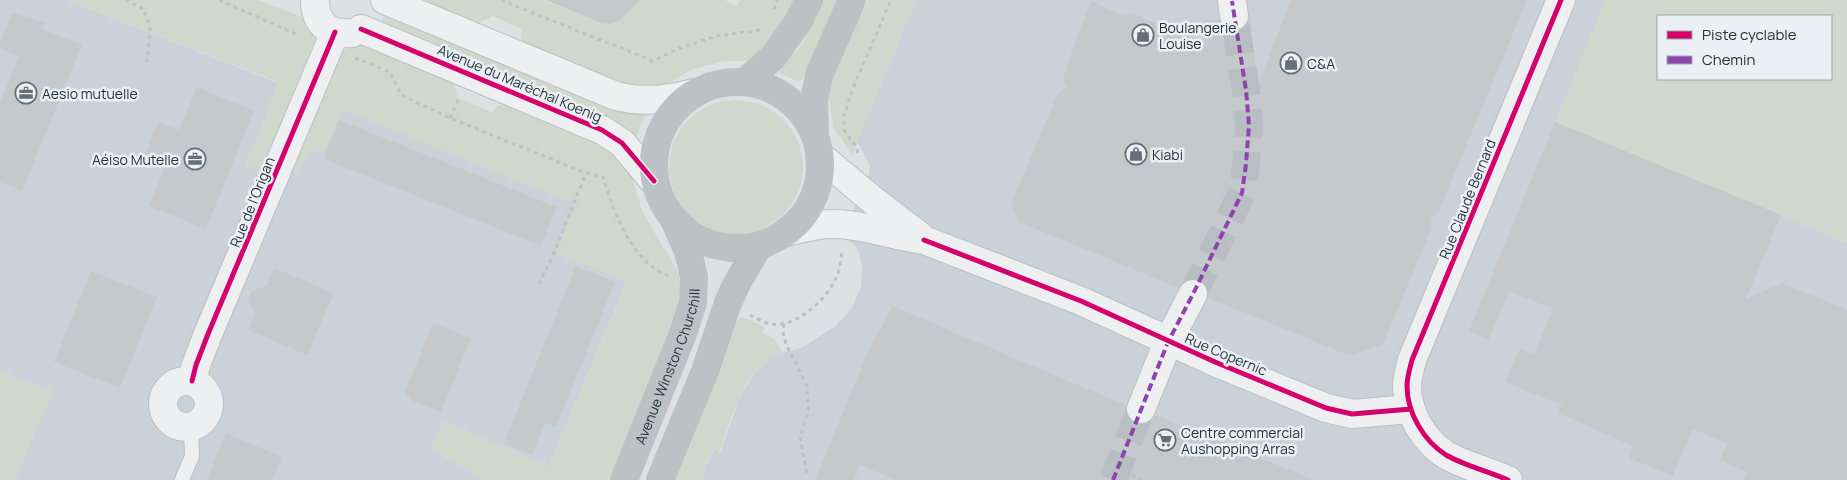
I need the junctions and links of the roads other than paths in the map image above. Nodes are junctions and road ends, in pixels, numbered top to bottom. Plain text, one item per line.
1 (374, 0) edge
2 (385, 0) edge
3 (809, 0) edge
4 (852, 0) edge
5 (1561, 0) edge
6 (307, 3) edge
7 (348, 31) junction
8 (744, 82) junction
9 (694, 93) junction
10 (817, 146) junction
11 (654, 181) junction
12 (675, 222) junction
13 (787, 232) junction
14 (924, 240) junction
15 (758, 247) junction
16 (1193, 294) tunnel mouth
17 (1168, 342) junction
18 (1141, 409) tunnel mouth
19 (1411, 409) junction
20 (191, 427) joint
21 (182, 480) edge
22 (624, 480) edge
23 (660, 480) edge
24 (1508, 480) edge

1 - 7 street, Rue de l'Origan
2 - 9 street, Avenue du Maréchal Koenig
3 - 8 main road
4 - 10 main road
5 - 19 street, Rue Claude Bernard
6 - 7 street, Avenue du Maréchal Koenig
7 - 11 street, Avenue du Maréchal Koenig
7 - 20 street, Rue de l'Origan
8 - 9 main road
8 - 10 main road
9 - 11 main road
10 - 13 main road
10 - 14 street
11 - 12 main road
12 - 15 main road
12 - 22 main road, Avenue Winston Churchill
13 - 14 street
13 - 15 main road
14 - 17 street, Rue Copernic
15 - 23 main road
16 - 17 street
17 - 18 street
17 - 19 street, Rue Copernic
19 - 24 street
20 - 21 lane

